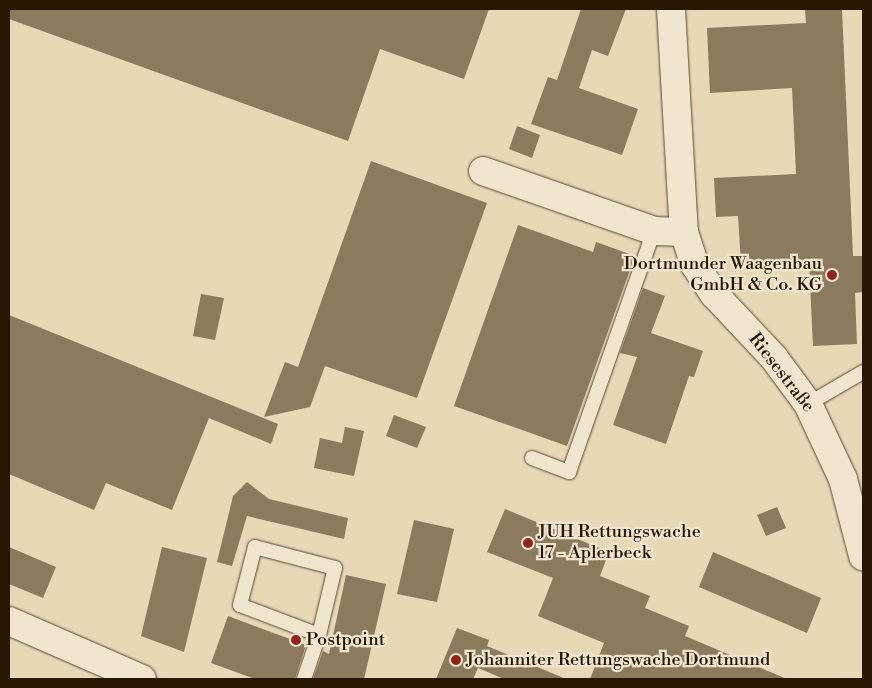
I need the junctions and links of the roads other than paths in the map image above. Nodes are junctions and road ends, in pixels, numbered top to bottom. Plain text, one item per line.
1 (671, 9) edge
2 (483, 171) dead end
3 (654, 231) junction
4 (684, 232) junction
5 (863, 372) edge
6 (808, 404) junction
7 (532, 458) dead end
8 (863, 556) edge
9 (9, 621) edge
10 (319, 635) junction
11 (142, 679) edge
12 (304, 679) edge

1 - 4 street, Riesestraße
2 - 3 street
3 - 4 street
3 - 7 lane
4 - 6 street, Riesestraße
5 - 6 lane
6 - 8 street, Riesestraße
9 - 11 street
10 - 10 lane
10 - 12 lane

